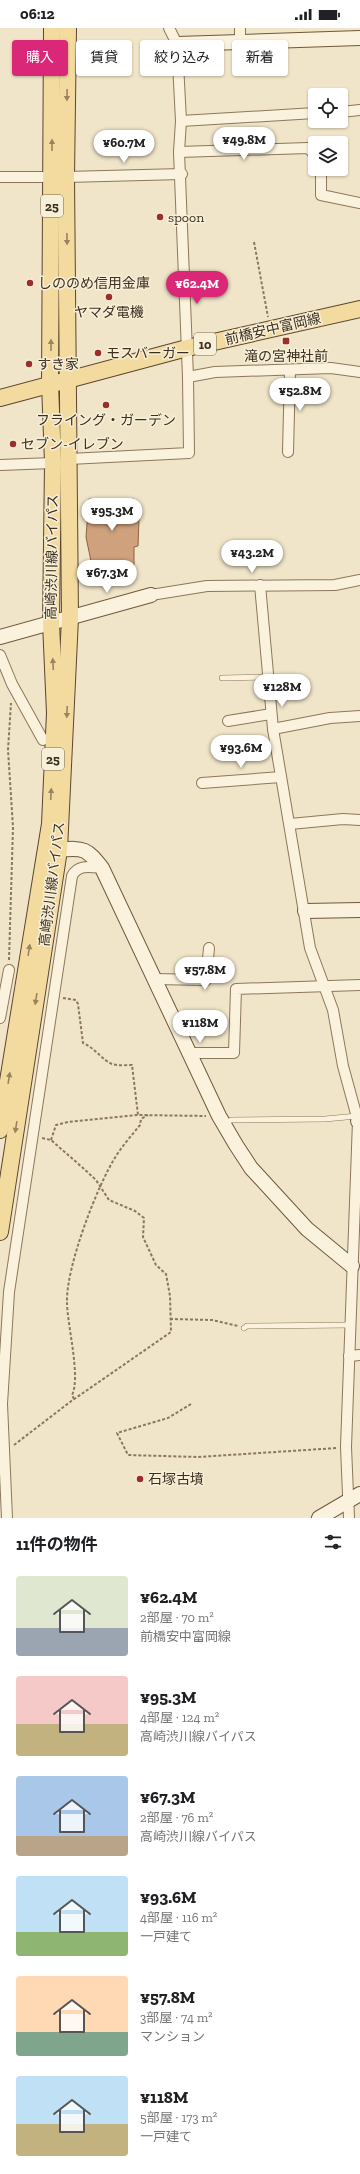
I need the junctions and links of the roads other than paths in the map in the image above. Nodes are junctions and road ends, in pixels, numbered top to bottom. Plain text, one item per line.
1 (52, 28) edge
2 (68, 28) edge
3 (169, 28) edge
4 (332, 34) edge
5 (240, 35) edge
6 (360, 38) edge
7 (175, 40) edge
8 (205, 40) edge
9 (179, 76) edge
10 (360, 110) edge
11 (348, 111) edge
12 (308, 113) edge
13 (181, 121) junction
14 (308, 148) edge
15 (179, 152) junction
16 (182, 174) junction
17 (321, 176) edge
18 (0, 177) edge
19 (59, 177) junction
20 (360, 203) edge
21 (360, 309) edge
22 (187, 348) junction
23 (290, 371) junction
24 (360, 372) edge
25 (188, 377) junction
26 (68, 379) junction
27 (50, 384) junction
28 (0, 398) edge
29 (288, 452) dead end
30 (69, 459) junction
31 (53, 463) junction
32 (0, 465) edge
33 (360, 580) edge
34 (260, 585) junction
35 (151, 595) joint
36 (70, 618) junction
37 (51, 623) junction
38 (0, 637) edge
39 (0, 656) edge
40 (268, 676) junction
41 (222, 678) dead end
42 (271, 714) junction
43 (360, 716) edge
44 (228, 721) dead end
45 (273, 729) junction
46 (43, 740) dead end
47 (281, 777) junction
48 (202, 783) dead end
49 (360, 820) edge
50 (290, 824) junction
51 (59, 850) junction
52 (102, 868) junction
53 (360, 910) edge
54 (305, 911) junction
55 (209, 948) dead end
56 (9, 970) road end
57 (154, 979) junction
58 (360, 985) edge
59 (324, 986) junction
60 (0, 1018) edge
61 (190, 1054) junction
62 (222, 1120) junction
63 (358, 1120) edge
64 (0, 1130) edge
65 (0, 1232) edge
66 (352, 1266) junction
67 (350, 1326) junction
68 (244, 1328) road end
69 (360, 1355) edge
70 (348, 1356) junction
71 (360, 1494) edge
72 (346, 1501) junction
73 (7, 1518) edge
74 (319, 1518) edge
75 (349, 1518) edge

19 -> 1 main road, 高崎渋川線バイパス / 25
2 -> 19 main road, 高崎渋川線バイパス / 25
3 - 7 street
4 - 5 street
4 - 6 street
5 - 8 street
9 - 13 street
10 - 11 street
12 - 13 street
13 - 15 street
14 - 15 street
15 - 16 street
16 - 19 street
16 - 22 street
17 - 20 street
18 - 19 street
19 -> 26 main road, 高崎渋川線バイパス / 25
27 -> 19 main road, 高崎渋川線バイパス / 25
21 - 22 main road, 前橋安中富岡線 / 10
22 - 25 street
22 - 26 main road, 前橋安中富岡線 / 10
23 - 24 street
23 - 25 street
23 - 29 street
25 - 30 street
26 - 27 main road, 前橋安中富岡線 / 10
26 - 30 main road, 高崎渋川線バイパス / 25
27 - 28 main road, 前橋安中富岡線 / 10
27 - 31 main road, 高崎渋川線バイパス / 25
30 - 36 main road, 高崎渋川線バイパス / 25
31 - 32 street
31 - 37 main road, 高崎渋川線バイパス / 25
33 - 34 street
34 - 35 street
34 - 40 street
35 - 36 street
36 - 37 street
36 -> 51 main road, 高崎渋川線バイパス / 25
37 - 38 street
64 -> 37 main road, 高崎渋川線バイパス / 25
39 - 46 street
40 - 41 lane
40 - 42 street
42 - 44 street
42 - 45 street
43 - 45 street
45 - 47 street
47 - 48 street
47 - 50 street
49 - 50 street
50 - 54 street
51 - 52 street
51 -> 65 main road, 高崎渋川線バイパス / 25
52 - 57 street
52 - 73 street
53 - 54 street
54 - 59 street
55 - 57 street
56 - 60 street
57 - 61 street
58 - 59 street
59 - 61 street
59 - 63 street
61 - 62 street
62 - 63 lane
62 - 66 street
63 - 66 street
66 - 67 street
67 - 68 lane
67 - 70 street
69 - 70 street
70 - 72 street
71 - 72 street
72 - 74 street
72 - 75 street

